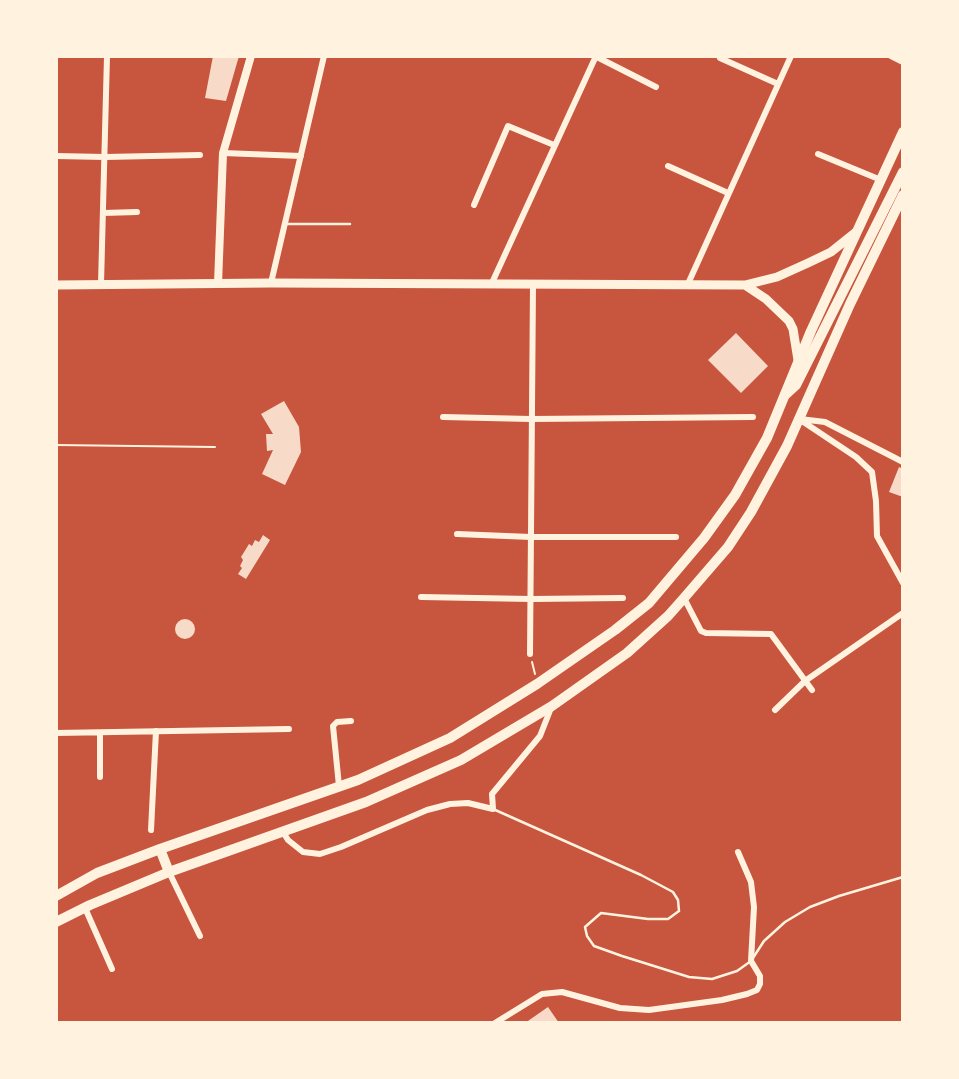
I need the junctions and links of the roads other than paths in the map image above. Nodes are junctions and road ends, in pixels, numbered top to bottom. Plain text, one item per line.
1 (107, 56) edge
2 (251, 56) edge
3 (324, 56) edge
4 (595, 56) edge
5 (791, 56) edge
6 (891, 56) edge
7 (720, 58) edge
8 (903, 62) edge
9 (778, 84) junction
10 (656, 87) dead end
11 (903, 132) edge
12 (554, 145) junction
13 (223, 153) junction
14 (818, 154) dead end
15 (200, 155) dead end
16 (56, 156) edge
17 (301, 156) junction
18 (104, 157) junction
19 (668, 166) dead end
20 (903, 172) edge
21 (881, 180) junction
22 (727, 193) junction
23 (903, 195) edge
24 (474, 205) dead end
25 (137, 212) dead end
26 (103, 213) junction
27 (285, 224) junction
28 (350, 224) dead end
29 (856, 232) junction
30 (271, 283) junction
31 (101, 284) junction
32 (218, 284) junction
33 (56, 285) edge
34 (491, 285) junction
35 (533, 285) junction
36 (745, 285) junction
37 (687, 286) junction
38 (799, 360) junction
39 (785, 395) junction
40 (443, 417) dead end
41 (754, 417) dead end
42 (531, 419) junction
43 (799, 419) junction
44 (903, 462) edge
45 (457, 534) dead end
46 (531, 537) junction
47 (676, 537) dead end
48 (903, 583) edge
49 (421, 597) dead end
50 (623, 598) dead end
51 (684, 598) junction
52 (531, 599) junction
53 (903, 613) edge
54 (530, 654) road end
55 (805, 681) junction
56 (812, 690) dead end
57 (552, 706) junction
58 (775, 710) dead end
59 (351, 721) dead end
60 (289, 729) dead end
61 (156, 731) junction
62 (56, 733) edge
63 (100, 733) junction
64 (100, 777) dead end
65 (339, 786) junction
66 (493, 809) junction
67 (151, 830) dead end
68 (283, 832) junction
69 (160, 849) junction
70 (738, 852) dead end
71 (169, 872) junction
72 (903, 877) edge
73 (56, 897) edge
74 (85, 908) junction
75 (56, 922) edge
76 (200, 936) dead end
77 (751, 961) junction
78 (112, 969) dead end
79 (495, 1023) edge

1 - 18 street
2 - 13 street
3 - 17 street
4 - 10 street
4 - 12 street
5 - 9 street
6 - 8 street
7 - 9 street
9 - 22 street
11 - 21 main road
12 - 24 street
12 - 34 street
13 - 17 street
13 - 32 street
14 - 21 street
15 - 18 street
16 - 18 street
17 - 27 street
18 - 26 street
19 - 22 street
20 - 39 highway
21 - 29 main road
22 - 37 street
23 - 43 main road
25 - 26 street
26 - 31 street
27 - 28 lane
27 - 30 street
29 - 36 main road
29 - 38 main road
30 - 32 main road
30 - 34 main road
31 - 32 main road
31 - 33 main road
34 - 35 main road
35 - 37 main road
35 - 42 street
36 - 37 main road
36 - 38 main road
38 - 39 main road
39 - 65 main road
40 - 42 street
41 - 42 street
42 - 46 street
43 - 44 street
43 - 48 street
43 - 51 main road
45 - 46 street
46 - 47 street
46 - 52 street
49 - 52 street
50 - 52 street
51 - 55 street
51 - 57 main road
52 - 54 street
53 - 55 street
55 - 56 street
55 - 58 street
57 - 66 street
57 - 68 main road
59 - 65 street
60 - 61 street
61 - 63 street
61 - 67 street
62 - 63 street
63 - 64 street
65 - 69 main road
66 - 68 street
66 - 77 lane
68 - 71 main road
69 - 71 main road
69 - 73 main road
70 - 77 street
71 - 74 main road
71 - 76 street
72 - 77 lane
74 - 75 main road
74 - 78 street
77 - 79 street

